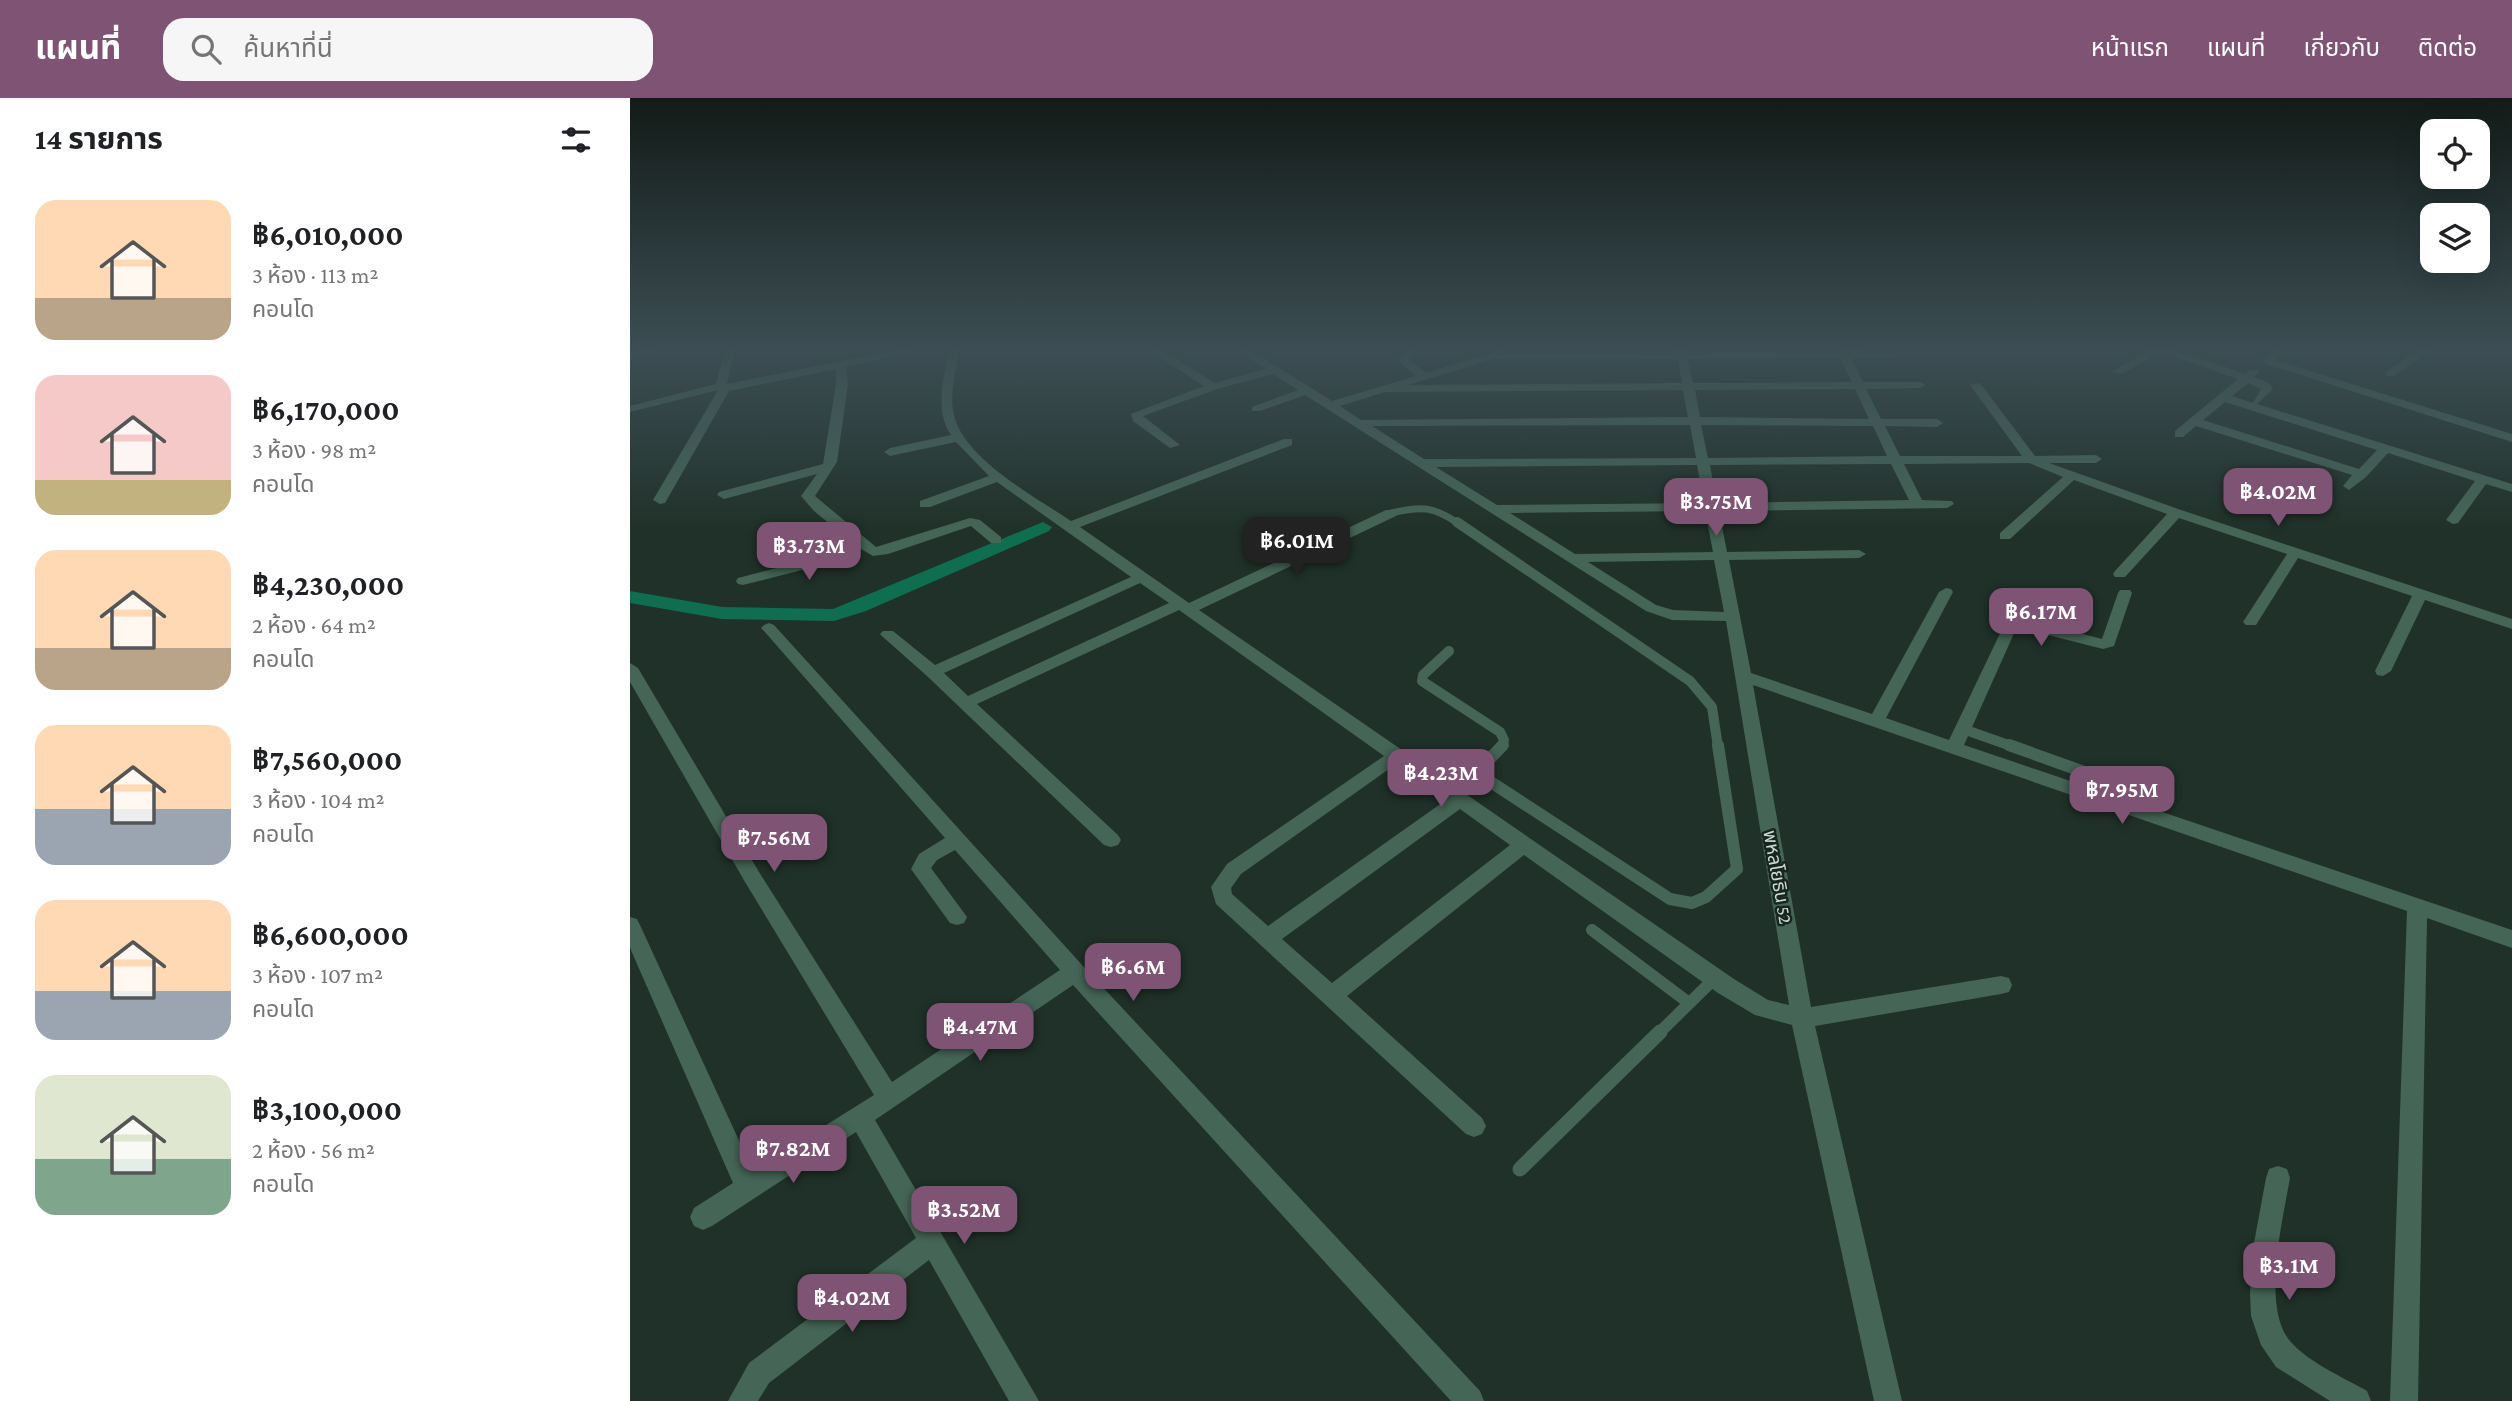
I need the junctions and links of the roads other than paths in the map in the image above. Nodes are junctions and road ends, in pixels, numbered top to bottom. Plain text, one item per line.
1 (710, 410) edge
2 (838, 410) edge
3 (946, 410) edge
4 (1149, 410) edge
5 (1339, 410) edge
6 (1693, 410) edge
7 (1873, 410) edge
8 (1995, 410) edge
9 (2207, 410) edge
10 (2263, 410) edge
11 (2422, 410) edge
12 (1695, 421) junction
13 (2194, 421) junction
14 (1879, 423) junction
15 (1937, 423) dead end
16 (1361, 424) junction
17 (2179, 434) dead end
18 (956, 438) junction
19 (2512, 438) edge
20 (1288, 442) dead end
21 (1174, 445) dead end
22 (2386, 448) junction
23 (890, 452) dead end
24 (1895, 459) junction
25 (2096, 459) dead end
26 (1702, 460) junction
27 (2032, 460) junction
28 (1424, 463) junction
29 (828, 467) junction
30 (2362, 474) junction
31 (998, 477) junction
32 (2070, 477) junction
33 (2483, 479) junction
34 (2349, 486) dead end
35 (2512, 488) edge
36 (724, 495) dead end
37 (660, 500) dead end
38 (925, 504) dead end
39 (1917, 504) junction
40 (1947, 504) dead end
41 (1711, 505) junction
42 (1496, 509) junction
43 (1391, 513) joint
44 (2176, 513) junction
45 (2453, 520) dead end
46 (1069, 527) junction
47 (2006, 536) dead end
48 (996, 540) dead end
49 (863, 544) junction
50 (2295, 552) junction
51 (1859, 554) dead end
52 (1721, 555) junction
53 (1574, 558) junction
54 (2120, 574) dead end
55 (1142, 577) junction
56 (743, 581) dead end
57 (1946, 592) dead end
58 (2125, 593) dead end
59 (2421, 593) junction
60 (1184, 607) junction
61 (1732, 617) junction
62 (2251, 622) dead end
63 (2512, 624) edge
64 (769, 628) dead end
65 (888, 635) dead end
66 (1449, 651) dead end
67 (630, 667) edge
68 (2383, 671) dead end
69 (933, 673) junction
70 (1744, 676) junction
71 (966, 703) junction
72 (1876, 721) junction
73 (1963, 729) junction
74 (1954, 748) junction
75 (1397, 755) junction
76 (1477, 774) junction
77 (2112, 782) dead end
78 (1458, 797) junction
79 (958, 840) junction
80 (1111, 840) dead end
81 (1525, 844) junction
82 (2417, 907) junction
83 (957, 917) dead end
84 (630, 925) edge
85 (1592, 930) dead end
86 (1267, 938) junction
87 (2512, 939) edge
88 (1075, 972) junction
89 (1715, 978) junction
90 (2001, 985) dead end
91 (1331, 996) junction
92 (1689, 1003) junction
93 (1802, 1018) junction
94 (889, 1098) junction
95 (860, 1116) junction
96 (1474, 1126) dead end
97 (1520, 1169) dead end
98 (2278, 1178) dead end
99 (748, 1187) junction
100 (703, 1217) dead end
101 (933, 1241) junction
102 (742, 1401) edge
103 (1025, 1401) edge
104 (1470, 1401) edge
105 (1888, 1401) edge
106 (2357, 1401) edge
107 (2404, 1401) edge

1 - 37 street
2 - 29 street
3 - 18 street
4 - 21 street
5 - 16 street
6 - 12 street, พหลโยธิน 52
7 - 14 street
8 - 27 street
9 - 13 street
10 - 22 street
11 - 19 street
12 - 14 street
12 - 16 street
12 - 26 street, พหลโยธิน 52
13 - 17 street
13 - 30 street
14 - 15 street
14 - 24 street
16 - 28 street
18 - 23 street
18 - 31 street
20 - 46 street
22 - 30 street
22 - 33 street
24 - 26 street
24 - 27 street
24 - 39 street
25 - 27 street
26 - 28 street
26 - 41 street, พหลโยธิน 52
27 - 32 street
28 - 42 street
29 - 36 street
29 - 49 street
30 - 34 street
31 - 38 street
31 - 46 street
32 - 44 street
32 - 47 street
33 - 35 street
33 - 45 street
39 - 40 street
39 - 41 street
41 - 42 street
41 - 52 street, พหลโยธิน 52
42 - 53 street
43 - 60 street
43 - 76 lane
44 - 50 street
44 - 54 street
46 - 55 street
48 - 49 street
49 - 56 street
50 - 59 street
50 - 62 street
51 - 52 street
52 - 53 street
52 - 61 street, พหลโยธิน 52
53 - 61 street
55 - 60 street
55 - 69 street
57 - 72 street
58 - 73 street
59 - 63 street
59 - 68 street
60 - 71 street
60 - 75 street
61 - 70 street, พหลโยธิน 52
64 - 79 street
65 - 69 street
66 - 76 lane
67 - 94 street
69 - 71 street
70 - 72 street
70 - 93 street, พหลโยธิน 52
71 - 80 street
72 - 74 street
73 - 74 street
73 - 77 lane
74 - 82 street
75 - 78 street
75 - 86 street
76 - 78 lane
78 - 81 street
78 - 86 street
79 - 83 street
79 - 88 street
81 - 89 street
81 - 91 street
82 - 87 street
82 - 107 street
84 - 99 street
85 - 92 lane
86 - 91 street
88 - 94 street
88 - 104 street
89 - 92 lane
89 - 93 street
90 - 93 street
91 - 96 street
92 - 97 lane
93 - 105 street, พหลโยธิน 52
94 - 95 street
95 - 99 street
95 - 101 street
98 - 106 street
99 - 100 street
101 - 102 street
101 - 103 street

